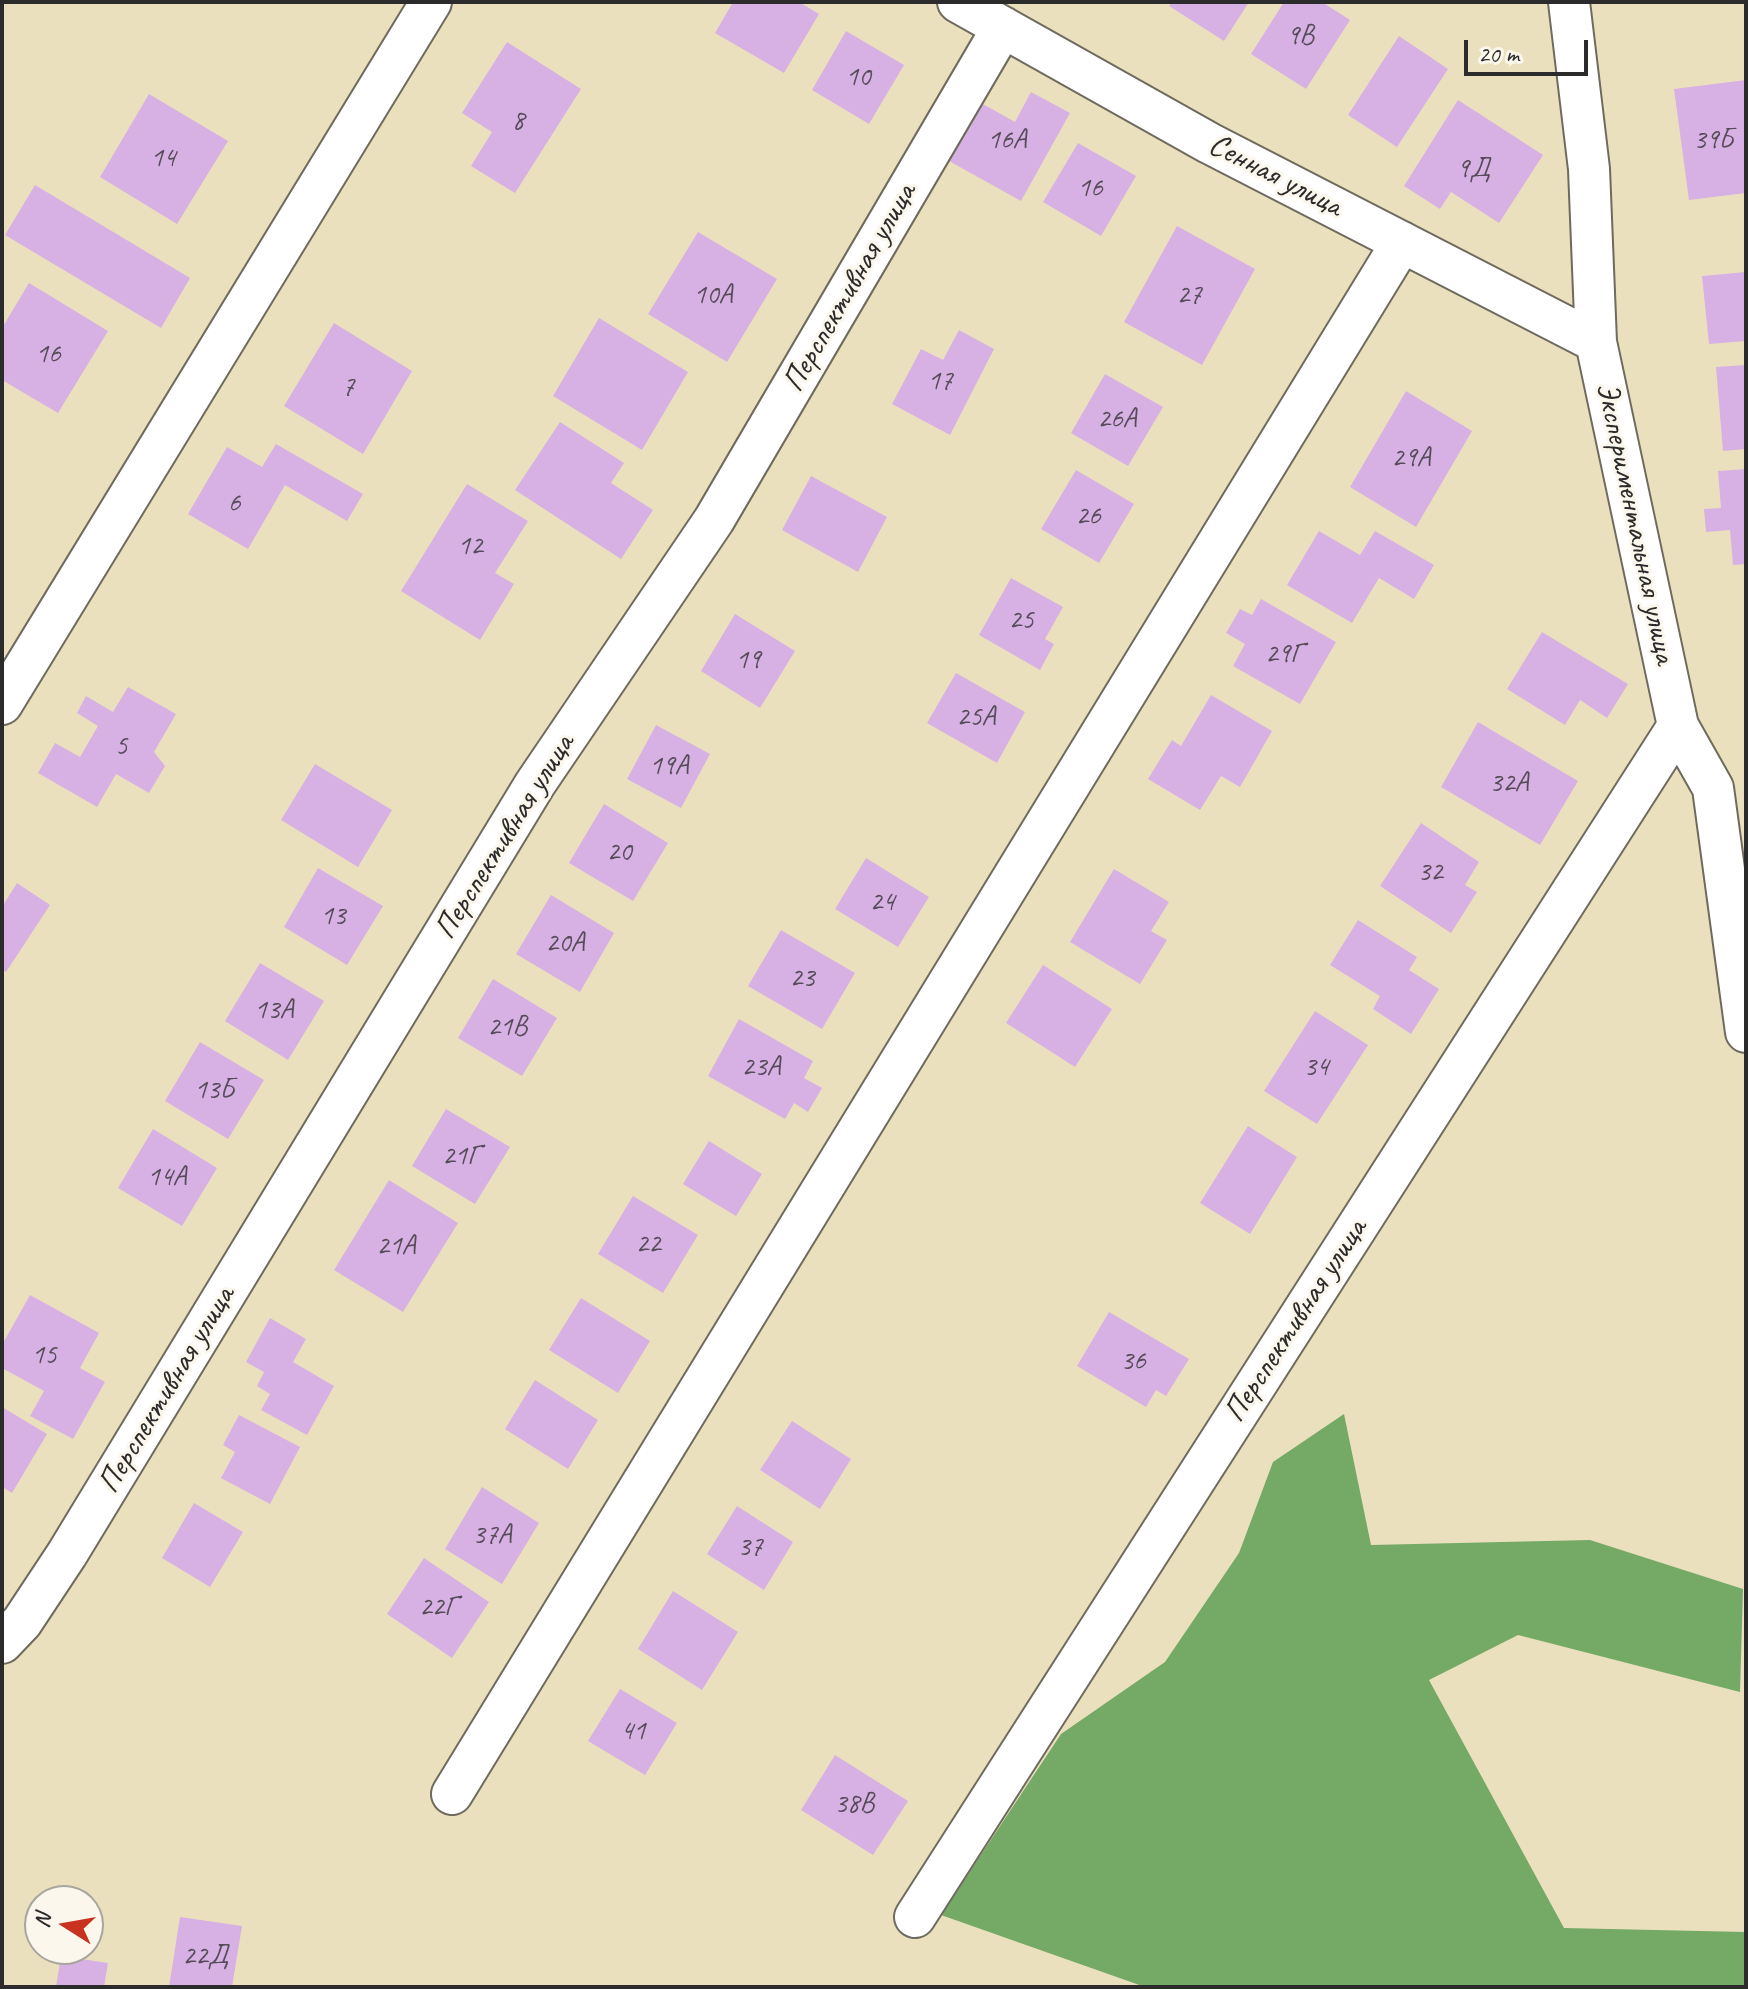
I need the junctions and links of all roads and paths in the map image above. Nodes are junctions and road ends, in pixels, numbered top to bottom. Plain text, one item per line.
1 (431, 2) edge
2 (958, 2) edge
3 (1569, 2) edge
4 (1003, 27) junction
5 (1402, 242) junction
6 (1596, 342) junction
7 (2, 704) edge
8 (1678, 726) junction
9 (1746, 1032) edge
10 (2, 1643) edge
11 (452, 1794) dead end
12 (915, 1917) dead end

1 - 7 street
2 - 4 street, Сенная улица
3 - 6 street, Экспериментальная улица
4 - 5 street, Сенная улица
4 - 10 street, Перспективная улица
5 - 6 street, Сенная улица
5 - 11 street
6 - 8 street, Экспериментальная улица
8 - 9 street, Экспериментальная улица
8 - 12 street, Перспективная улица

